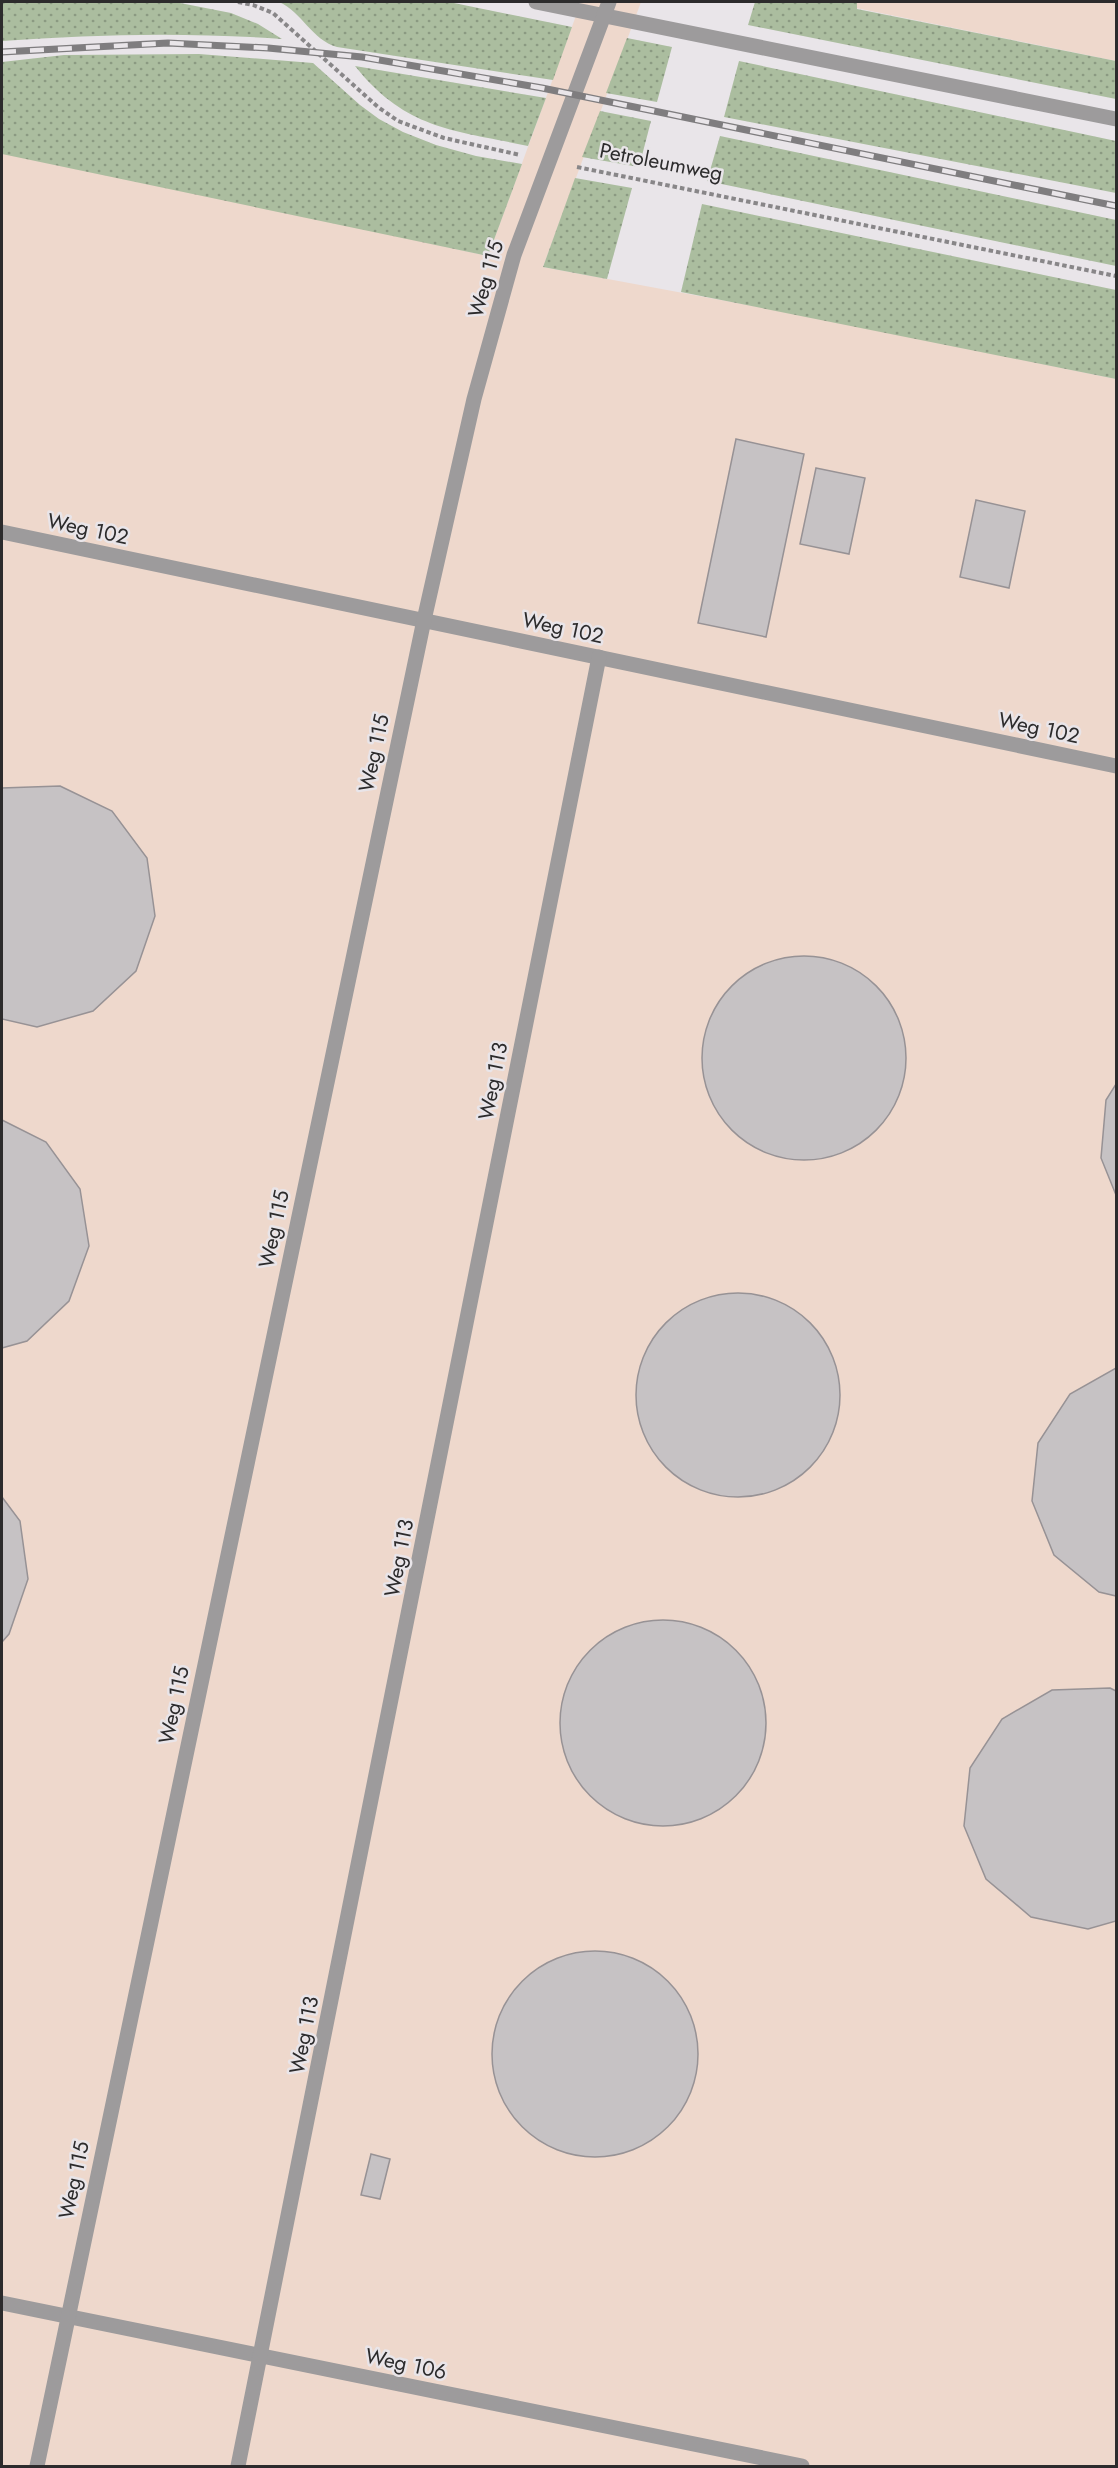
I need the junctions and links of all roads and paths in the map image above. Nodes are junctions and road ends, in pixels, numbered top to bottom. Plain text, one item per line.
1 (238, 2) edge
2 (536, 2) edge
3 (606, 8) edge
4 (1116, 119) edge
5 (549, 161) junction
6 (1116, 276) edge
7 (2, 532) edge
8 (424, 620) junction
9 (599, 657) junction
10 (1116, 766) edge
11 (2, 2303) edge
12 (67, 2316) junction
13 (261, 2356) junction
14 (37, 2466) edge
15 (238, 2466) edge
16 (802, 2466) edge

1 - 5 path, Petroleumweg
2 - 3 street
3 - 4 street
3 - 5 street, Weg 115
5 - 6 path, Petroleumweg
5 - 8 street, Weg 115
7 - 8 street, Weg 102
8 - 9 street, Weg 102
8 - 12 street, Weg 115
9 - 10 street, Weg 102
9 - 13 street, Weg 113
11 - 12 street, Weg 106
12 - 13 street, Weg 106
12 - 14 street, Weg 115
13 - 15 street, Weg 113
13 - 16 street, Weg 106

